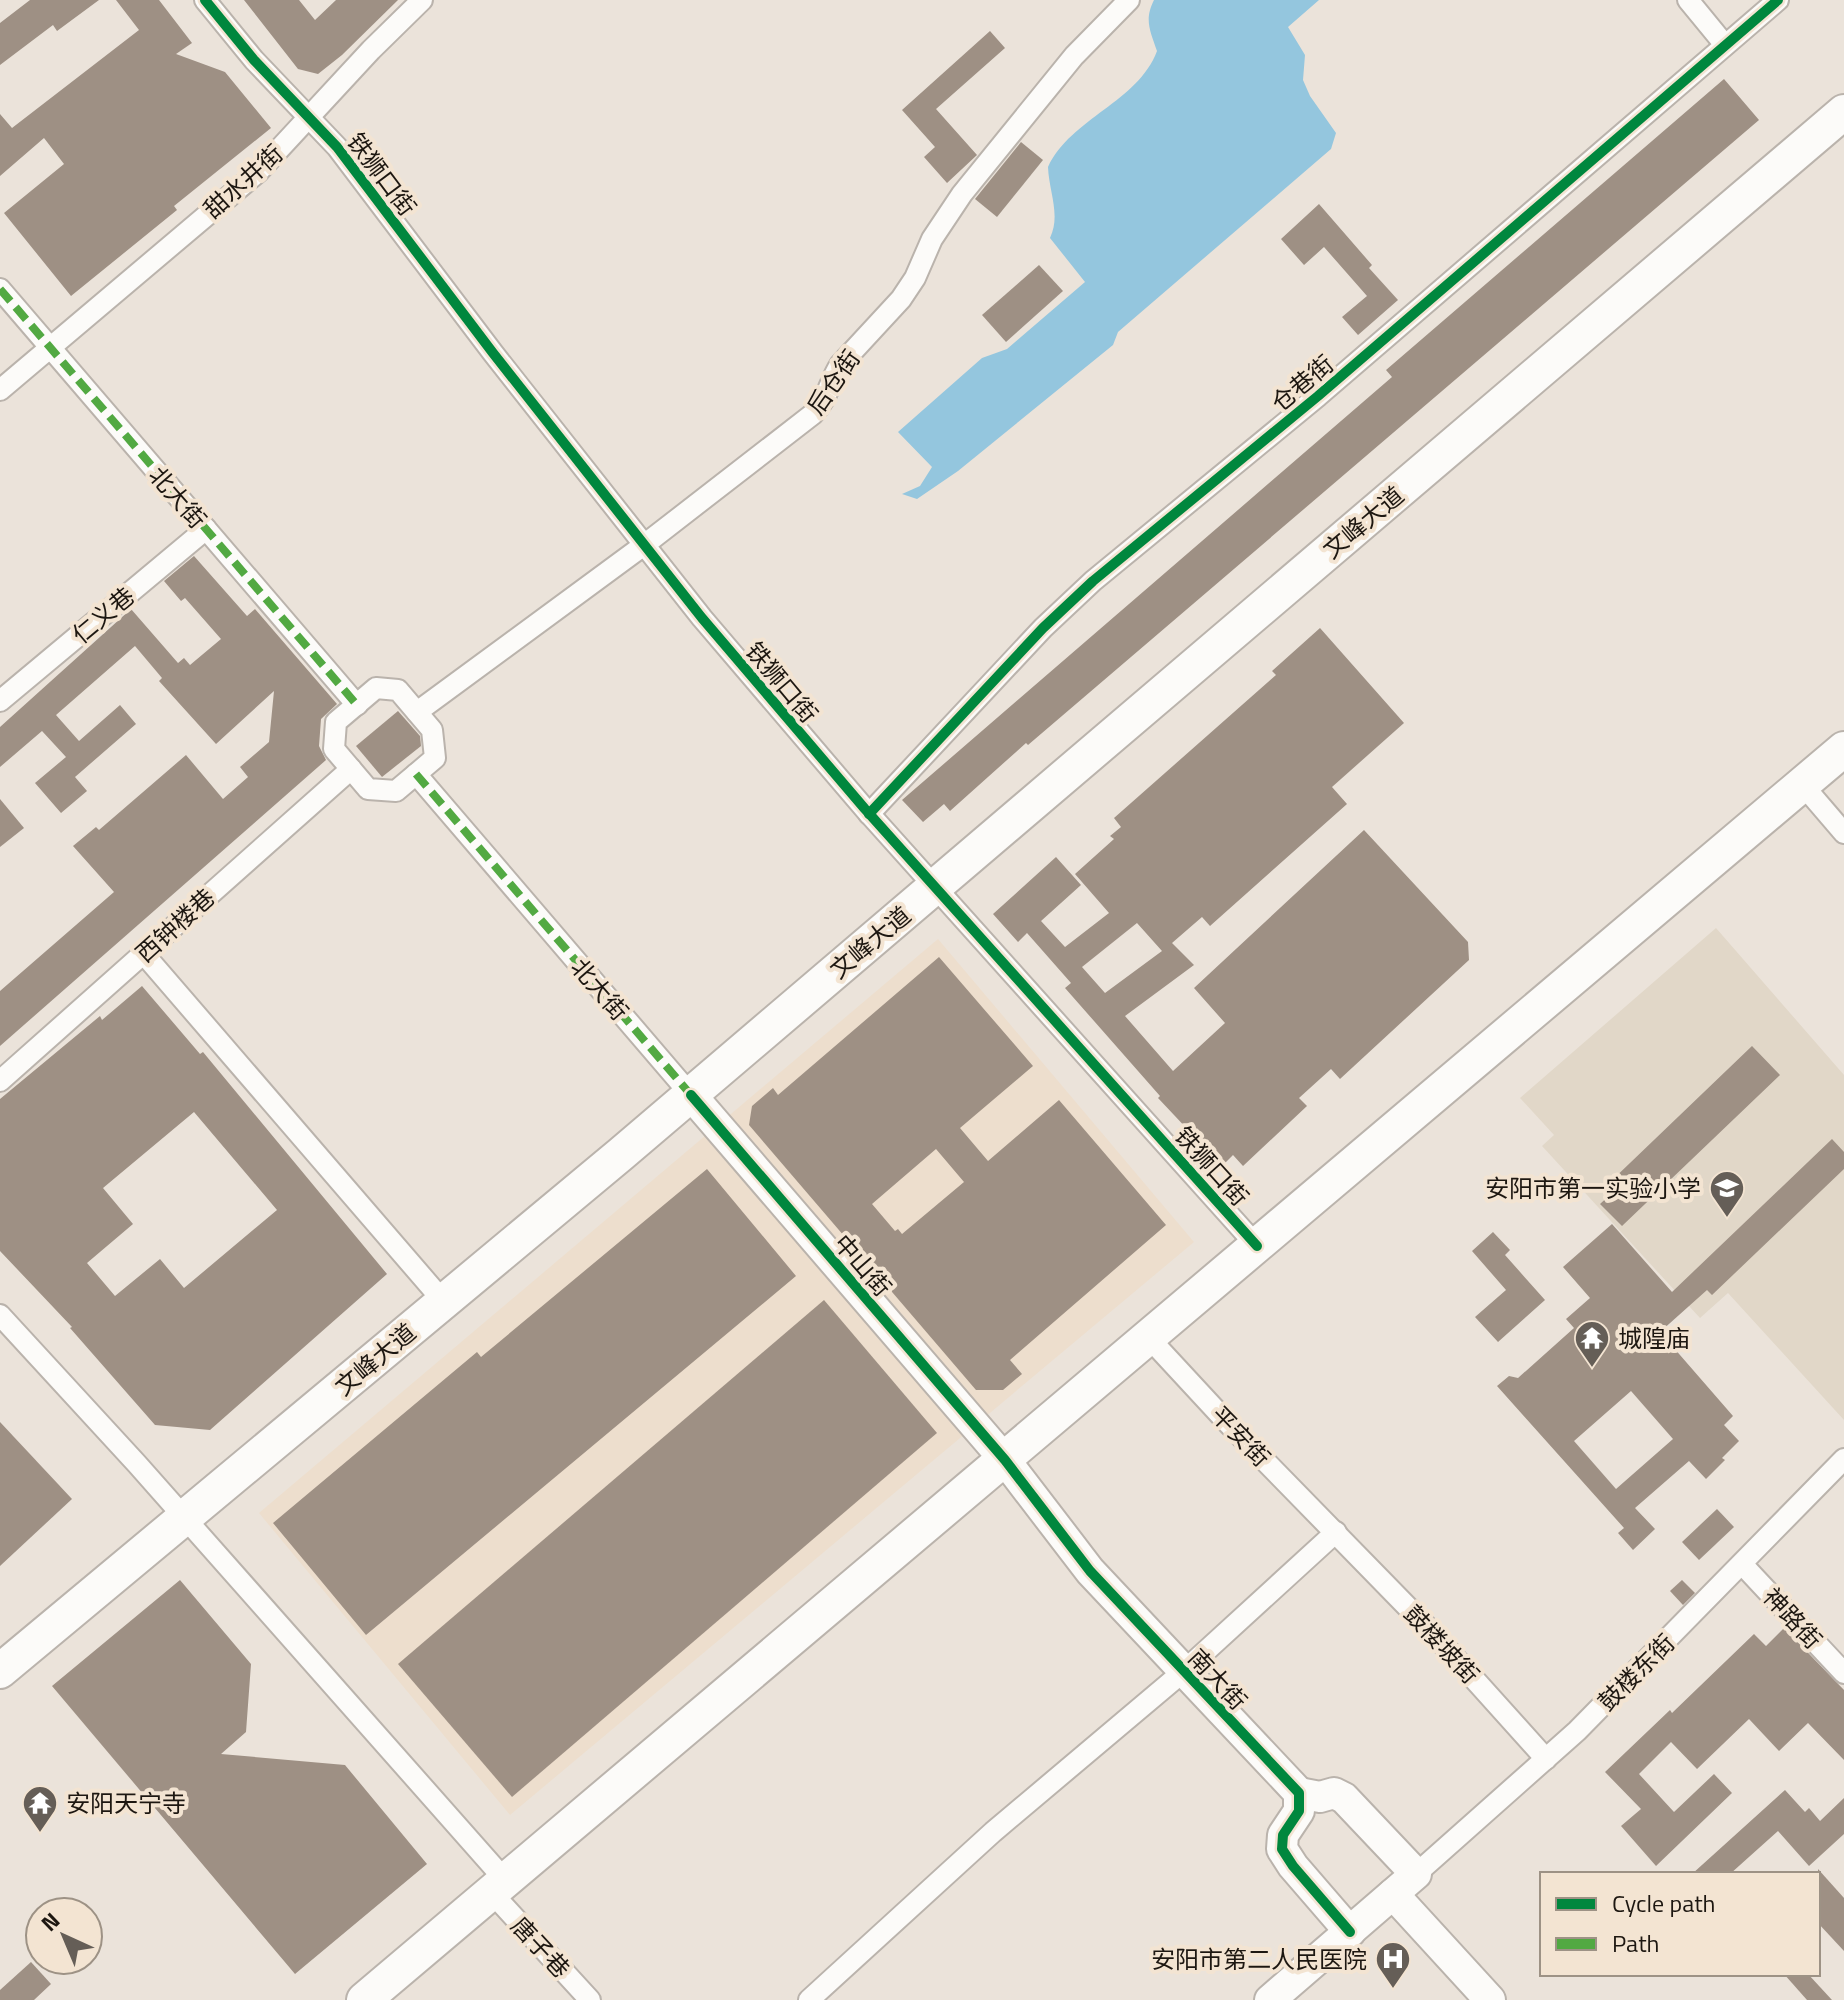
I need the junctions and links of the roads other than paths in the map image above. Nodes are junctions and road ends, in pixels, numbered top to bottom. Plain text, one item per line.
1 (205, 0) edge
2 (422, 0) edge
3 (1129, 0) edge
4 (1688, 0) edge
5 (1778, 0) edge
6 (1725, 45) junction
7 (1844, 112) edge
8 (309, 117) junction
9 (0, 289) edge
10 (50, 347) junction
11 (0, 390) edge
12 (206, 529) junction
13 (644, 545) junction
14 (0, 701) edge
15 (357, 705) junction
16 (417, 712) junction
17 (1844, 749) edge
18 (351, 769) junction
19 (416, 774) junction
20 (1802, 784) junction
21 (869, 814) junction
22 (1844, 833) edge
23 (935, 887) junction
24 (143, 953) junction
25 (0, 1081) edge
26 (691, 1095) junction
27 (1257, 1246) junction
28 (444, 1302) junction
29 (0, 1315) edge
30 (1149, 1338) junction
31 (1844, 1459) edge
32 (1005, 1460) junction
33 (185, 1518) junction
34 (1336, 1532) junction
35 (1742, 1564) junction
36 (0, 1671) edge
37 (1184, 1671) junction
38 (1844, 1673) edge
39 (1546, 1759) junction
40 (1299, 1793) junction
41 (1416, 1874) junction
42 (499, 1887) junction
43 (1393, 1894) junction
44 (1350, 1932) junction
45 (364, 2000) edge
46 (590, 2000) edge
47 (809, 2000) edge
48 (1270, 2000) edge
49 (1490, 2000) edge

1 - 8 street, 铁狮口街
2 - 8 street, 甜水井街
3 - 13 street, 后仓街
4 - 6 street
5 - 6 street, 仓巷街
6 - 21 street, 仓巷街
7 - 23 main road, 文峰大道
8 - 10 street, 甜水井街
8 - 13 street, 铁狮口街
9 - 10 street, 北大街
10 - 11 street, 甜水井街
10 - 12 street, 北大街
12 - 14 street, 仁义巷
12 - 15 street, 北大街
13 - 16 street, 后仓街
13 - 21 street, 铁狮口街
15 - 16 street
15 - 18 street
16 - 19 street
17 - 20 main road
18 - 19 street
18 - 24 street, 西钟楼巷
19 - 26 street, 北大街
20 - 22 street
20 - 27 main road
21 - 23 street, 铁狮口街
23 - 26 main road, 文峰大道
23 - 27 street, 铁狮口街
24 - 25 street, 西钟楼巷
24 - 28 street
26 - 28 main road, 文峰大道
26 - 32 street, 中山街
27 - 30 main road
28 - 33 main road, 文峰大道
29 - 33 street, 唐子巷
30 - 32 main road
30 - 34 street, 平安街
31 - 35 street, 鼓楼东街
32 - 37 street, 南大街
32 - 42 main road
33 - 36 main road, 文峰大道
33 - 42 street, 唐子巷
34 - 37 street
34 - 39 street, 鼓楼坡街
35 - 38 street, 神路街
35 - 39 street, 鼓楼东街
37 - 40 street, 南大街
37 - 47 street
39 - 41 street, 鼓楼东街
40 - 41 street
40 - 44 street
41 - 43 street
42 - 45 main road
42 - 46 street, 唐子巷
43 - 44 street
43 - 49 street
44 - 48 street

